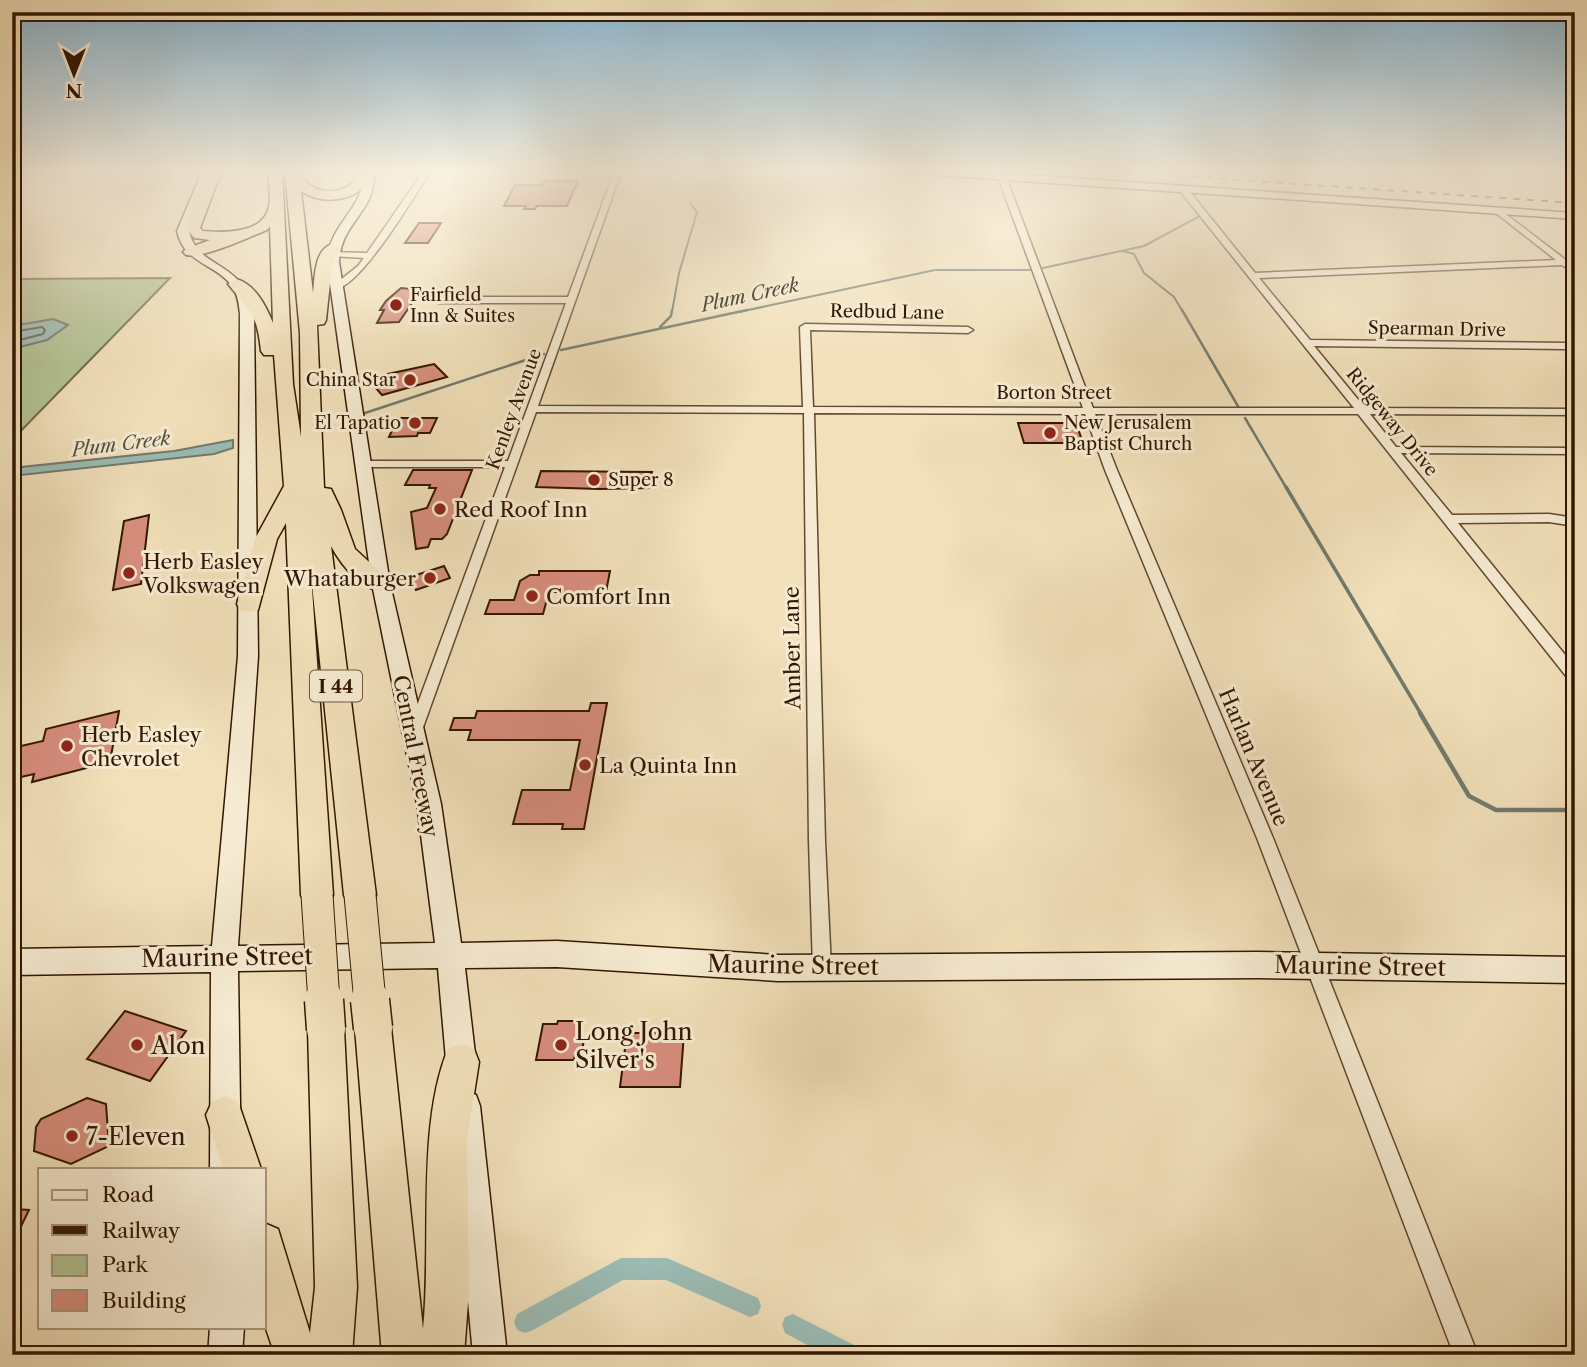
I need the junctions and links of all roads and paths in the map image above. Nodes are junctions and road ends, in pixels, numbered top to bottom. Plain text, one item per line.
1 (183, 236) edge
2 (208, 236) edge
3 (239, 236) edge
4 (276, 236) edge
5 (299, 236) edge
6 (340, 236) edge
7 (383, 236) edge
8 (595, 236) edge
9 (1024, 236) edge
10 (1221, 236) edge
11 (1530, 236) edge
12 (232, 238) junction
13 (191, 252) junction
14 (369, 256) junction
15 (1563, 262) junction
16 (338, 267) junction
17 (1575, 271) edge
18 (1253, 276) junction
19 (236, 284) junction
20 (439, 300) dead end
21 (572, 300) junction
22 (805, 327) joint
23 (968, 330) dead end
24 (309, 333) junction
25 (1306, 343) junction
26 (1572, 349) edge
27 (284, 384) junction
28 (533, 408) junction
29 (809, 408) junction
30 (1091, 410) junction
31 (1361, 411) junction
32 (1575, 412) edge
33 (1393, 450) junction
34 (1575, 451) edge
35 (363, 464) junction
36 (512, 464) junction
37 (304, 481) junction
38 (1447, 519) junction
39 (1575, 522) edge
40 (381, 584) junction
41 (249, 604) junction
42 (1575, 677) edge
43 (414, 736) junction
44 (317, 895) joint
45 (360, 895) joint
46 (450, 955) junction
47 (224, 957) junction
48 (12, 961) edge
49 (1314, 966) junction
50 (822, 968) junction
51 (1575, 970) edge
52 (461, 1062) junction
53 (225, 1115) junction
54 (225, 1168) edge
55 (242, 1168) edge
56 (266, 1251) edge
57 (227, 1328) edge
58 (225, 1355) edge
59 (297, 1355) edge
60 (330, 1355) edge
61 (404, 1355) edge
62 (442, 1355) edge
63 (490, 1355) edge
64 (1466, 1355) edge

1 - 13 main road
2 - 12 highway
3 - 12 highway
4 - 27 highway, I 44
5 - 24 highway, I 44
6 - 16 main road
7 - 14 street
8 - 21 street, Kenley Avenue
9 - 30 street, Harlan Avenue
10 - 18 street, Ridgeway Drive
11 - 15 street
12 - 13 highway
13 - 19 main road
14 - 16 street
14 - 16 street
15 - 17 street
15 - 18 street
16 - 24 highway
16 - 35 main road, Central Freeway
18 - 25 street, Ridgeway Drive
19 - 27 highway
19 - 41 main road
20 - 21 street
21 - 28 street, Kenley Avenue
22 - 23 street, Redbud Lane
22 - 29 street, Amber Lane
24 - 37 highway, I 44
25 - 26 street, Spearman Drive
25 - 31 street, Ridgeway Drive
27 - 37 highway, I 44
28 - 29 street, Borton Street
28 - 36 street, Kenley Avenue
29 - 30 street, Borton Street
29 - 50 street, Amber Lane
30 - 31 street, Borton Street
30 - 49 street, Harlan Avenue
31 - 32 street, Borton Street
31 - 33 street, Ridgeway Drive
33 - 34 street
33 - 38 street, Ridgeway Drive
35 - 36 street
35 - 40 main road, Central Freeway
36 - 43 street, Kenley Avenue
37 - 40 highway
37 - 41 highway
37 - 44 highway, I 44
37 - 45 highway, I 44
38 - 39 street
38 - 42 street, Ridgeway Drive
40 - 43 main road, Central Freeway
41 - 47 main road
43 - 46 main road, Central Freeway
44 - 60 highway, I 44, bridge
45 - 61 highway, I 44, bridge
46 - 47 main road, Maurine Street
46 - 50 main road, Maurine Street
46 - 52 main road, Central Freeway
47 - 48 main road, Maurine Street
47 - 53 main road
49 - 50 main road, Maurine Street
49 - 51 main road, Maurine Street
49 - 64 street, Harlan Avenue
52 - 62 highway
52 - 63 main road, Central Freeway
53 - 54 main road
53 - 55 highway
56 - 59 highway
57 - 58 main road

